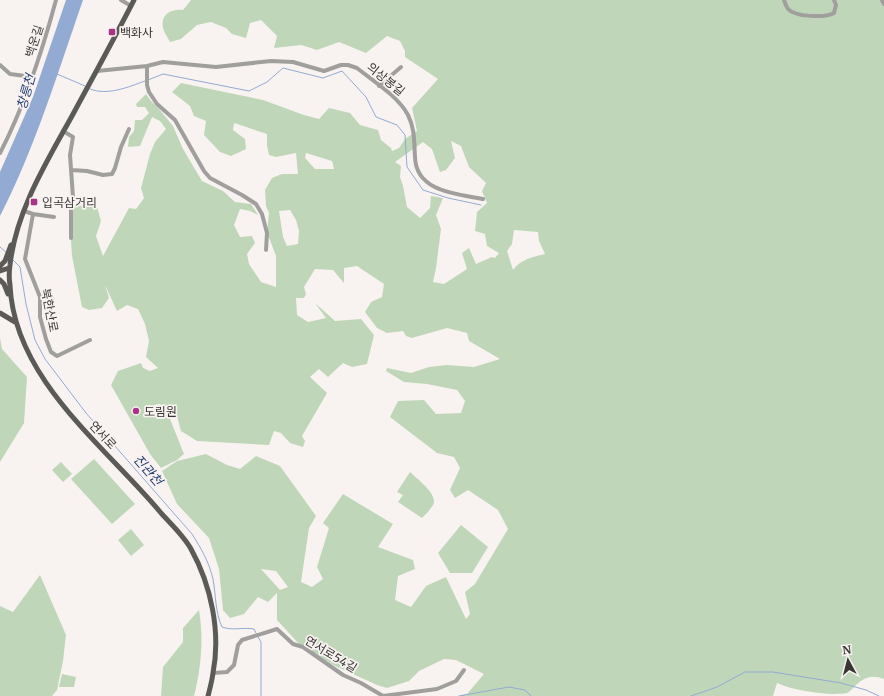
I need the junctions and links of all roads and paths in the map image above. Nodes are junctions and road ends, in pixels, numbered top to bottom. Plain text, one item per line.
1 (56, 0) edge
2 (121, 0) edge
3 (134, 0) edge
4 (784, 0) edge
5 (834, 0) edge
6 (882, 0) edge
7 (884, 4) edge
8 (131, 6) junction
9 (0, 65) edge
10 (147, 66) junction
11 (401, 66) dead end
12 (97, 71) junction
13 (33, 77) junction
14 (379, 86) junction
15 (129, 129) dead end
16 (63, 131) junction
17 (0, 153) edge
18 (71, 170) junction
19 (483, 199) dead end
20 (24, 211) junction
21 (33, 214) junction
22 (54, 217) dead end
23 (72, 238) dead end
24 (13, 241) junction
25 (266, 250) dead end
26 (0, 266) edge
27 (9, 268) junction
28 (0, 271) edge
29 (0, 280) edge
30 (10, 301) junction
31 (0, 313) edge
32 (16, 322) junction
33 (90, 340) dead end
34 (464, 670) dead end
35 (213, 673) junction
36 (208, 696) edge
37 (383, 696) edge

1 - 13 street, 백운길
2 - 8 street
3 - 8 main road
4 - 5 street
6 - 7 street
8 - 12 main road
9 - 13 street
10 - 12 street, 의상봉길
10 - 14 street, 의상봉길
10 - 25 street
11 - 14 street
12 - 16 main road
13 - 17 street, 백운길
14 - 19 street, 의상봉길
15 - 18 street
16 - 18 street
16 - 20 main road
18 - 23 street
20 - 21 street
20 - 24 main road
21 - 22 street
21 - 33 street, 북한산로
24 - 26 main road
24 - 27 main road, 연서로
27 - 28 main road
27 - 30 main road, 연서로
29 - 30 main road
30 - 32 main road, 연서로
31 - 32 main road
32 - 35 main road, 연서로
34 - 37 street, 연서로54길
35 - 36 main road, 연서로
35 - 37 street, 연서로54길

